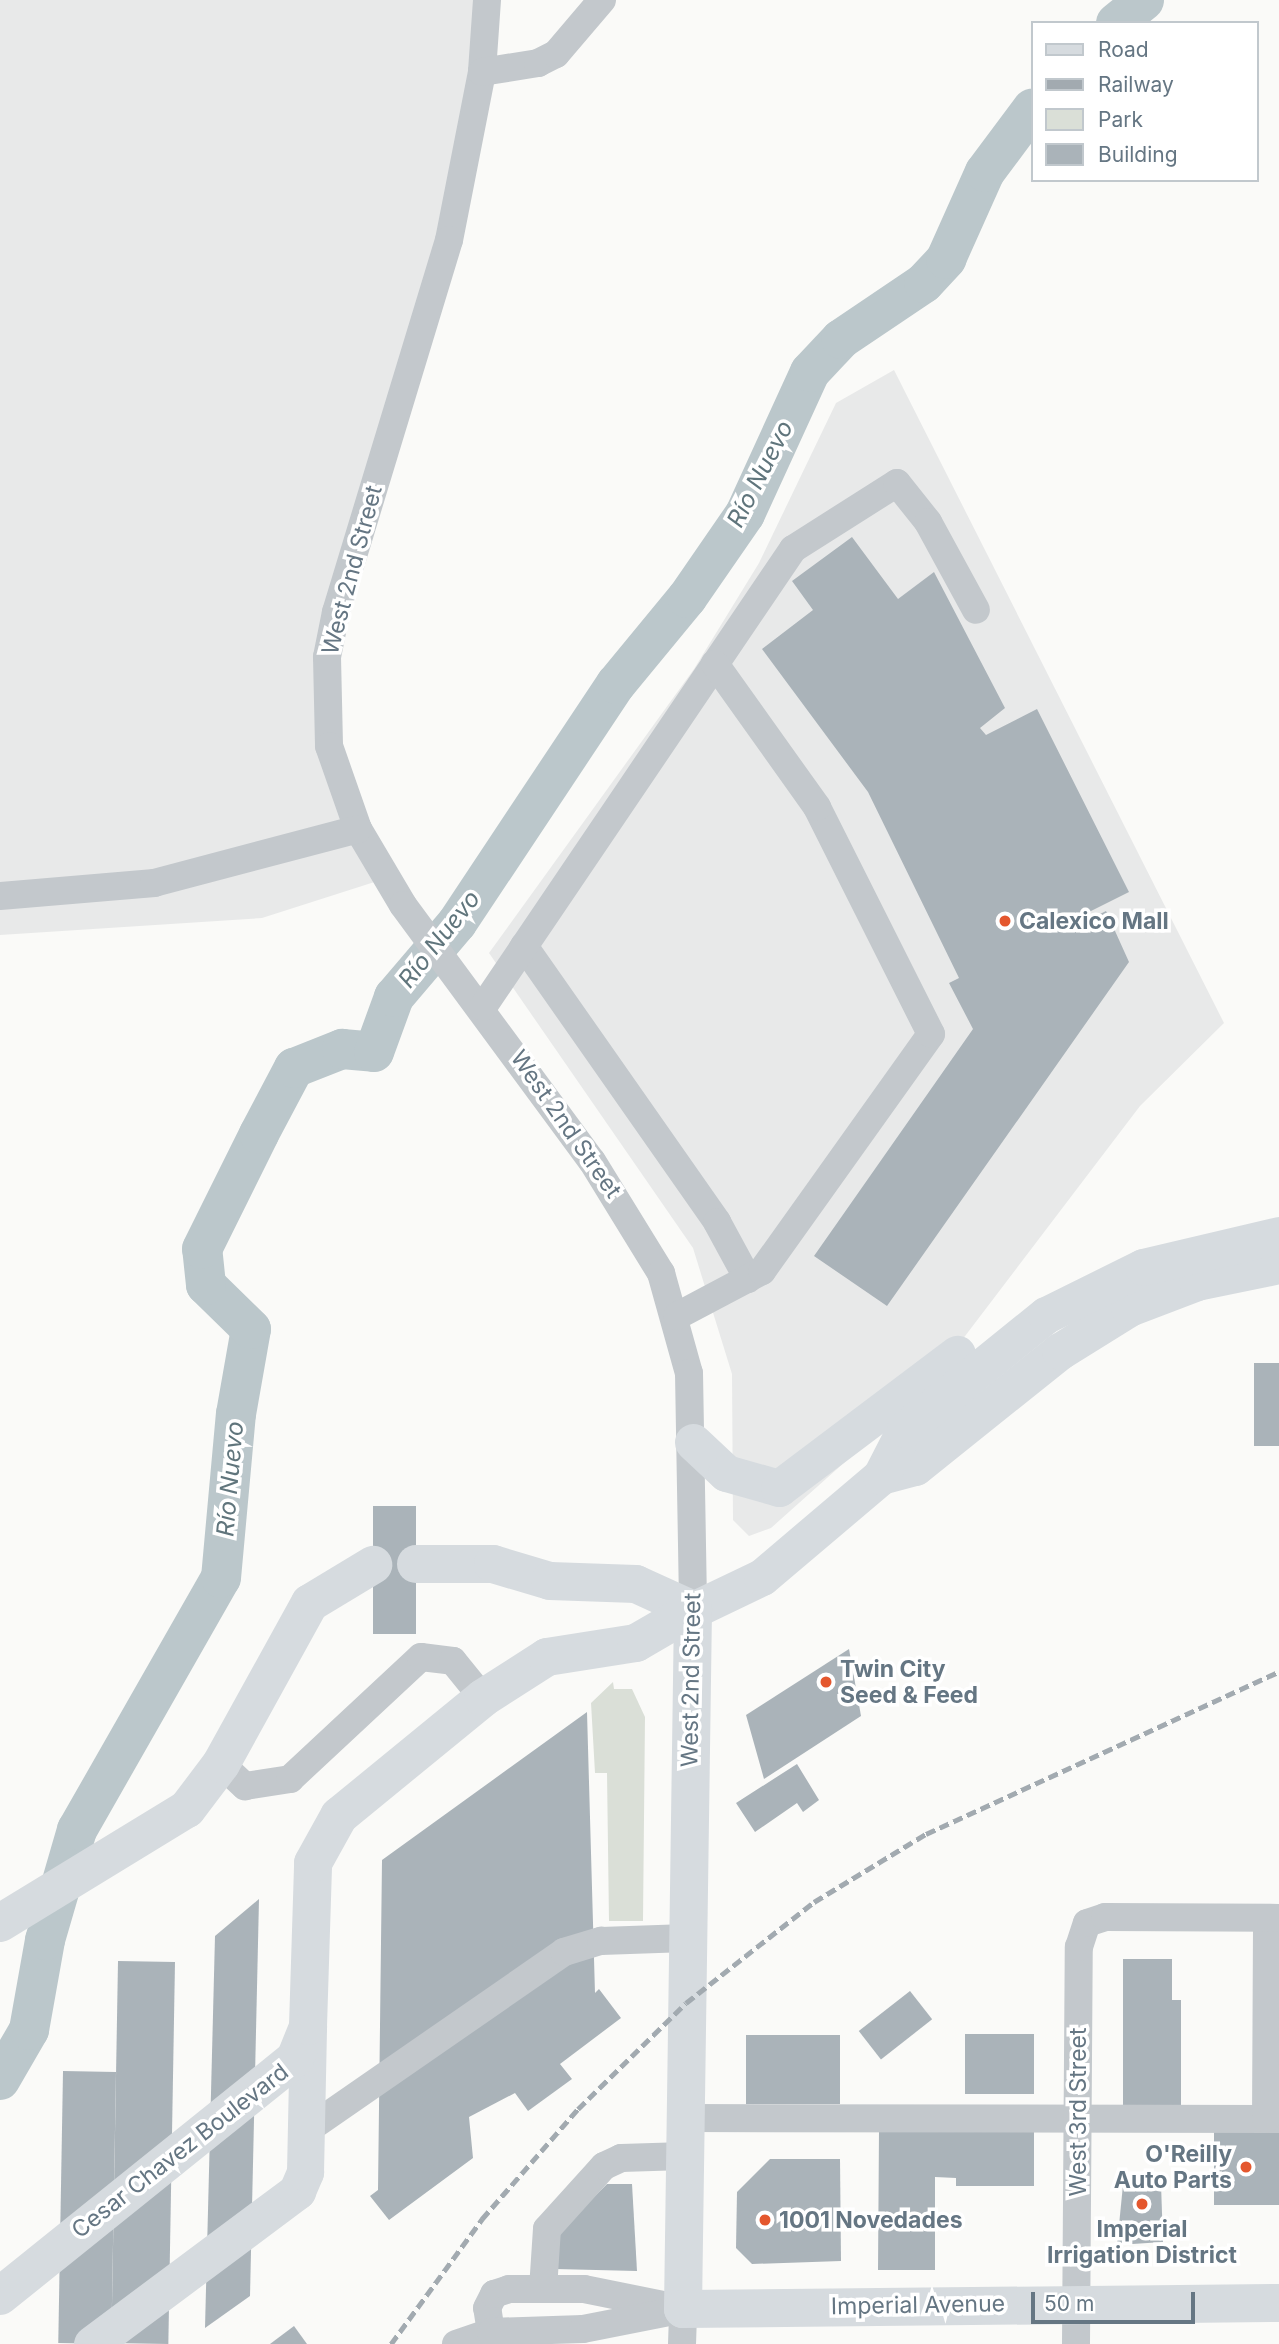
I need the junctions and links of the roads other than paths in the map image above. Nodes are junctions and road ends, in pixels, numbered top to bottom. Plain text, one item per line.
1 (487, 0) edge
2 (602, 0) edge
3 (482, 72) junction
4 (976, 610) dead end
5 (715, 664) junction
6 (358, 830) junction
7 (0, 895) edge
8 (524, 946) junction
9 (483, 1007) junction
10 (1279, 1210) edge
11 (1279, 1235) edge
12 (1279, 1265) edge
13 (748, 1279) junction
14 (677, 1316) junction
15 (693, 1442) junction
16 (880, 1476) junction
17 (416, 1564) dead end
18 (373, 1565) dead end
19 (693, 1610) junction
20 (483, 1698) junction
21 (221, 1764) junction
22 (1273, 1918) edge
23 (0, 1923) edge
24 (687, 1938) junction
25 (308, 2026) junction
26 (685, 2118) junction
27 (1077, 2119) junction
28 (1273, 2119) edge
29 (307, 2130) junction
30 (685, 2156) junction
31 (543, 2289) junction
32 (0, 2296) edge
33 (1076, 2302) junction
34 (1279, 2303) edge
35 (682, 2327) edge
36 (491, 2332) junction
37 (92, 2344) edge
38 (456, 2344) edge
39 (1076, 2344) edge

1 - 3 street, West 2nd Street
2 - 3 street
3 - 6 street, West 2nd Street
4 - 5 street
5 - 8 street
5 - 13 street
6 - 7 street
6 - 9 street, West 2nd Street
8 - 9 street
8 - 13 street
9 - 14 street, West 2nd Street
10 - 15 main road
11 - 16 main road, Cesar Chavez Boulevard
12 - 16 main road, Cesar Chavez Boulevard
13 - 14 street
14 - 15 street, West 2nd Street
15 - 19 street, West 2nd Street
16 - 19 main road, Cesar Chavez Boulevard
17 - 19 highway
18 - 21 highway
19 - 20 highway, Cesar Chavez Boulevard
19 - 24 highway, West 2nd Street
20 - 21 street
20 - 25 highway, Cesar Chavez Boulevard
21 - 23 highway
22 - 27 street, West 3rd Street
22 - 28 street
24 - 26 highway, West 2nd Street
24 - 29 street
25 - 29 main road
25 - 32 highway, Cesar Chavez Boulevard
26 - 27 street
26 - 30 highway, West 2nd Street
27 - 28 street
27 - 33 street, West 3rd Street
29 - 37 main road
30 - 31 street
30 - 35 highway, West 2nd Street
31 - 35 street, Imperial Avenue
31 - 36 street, Imperial Avenue
33 - 34 highway, Imperial Avenue
33 - 35 highway, Imperial Avenue
33 - 39 street, West 3rd Street
35 - 36 street, Imperial Avenue
36 - 38 street, Imperial Avenue

